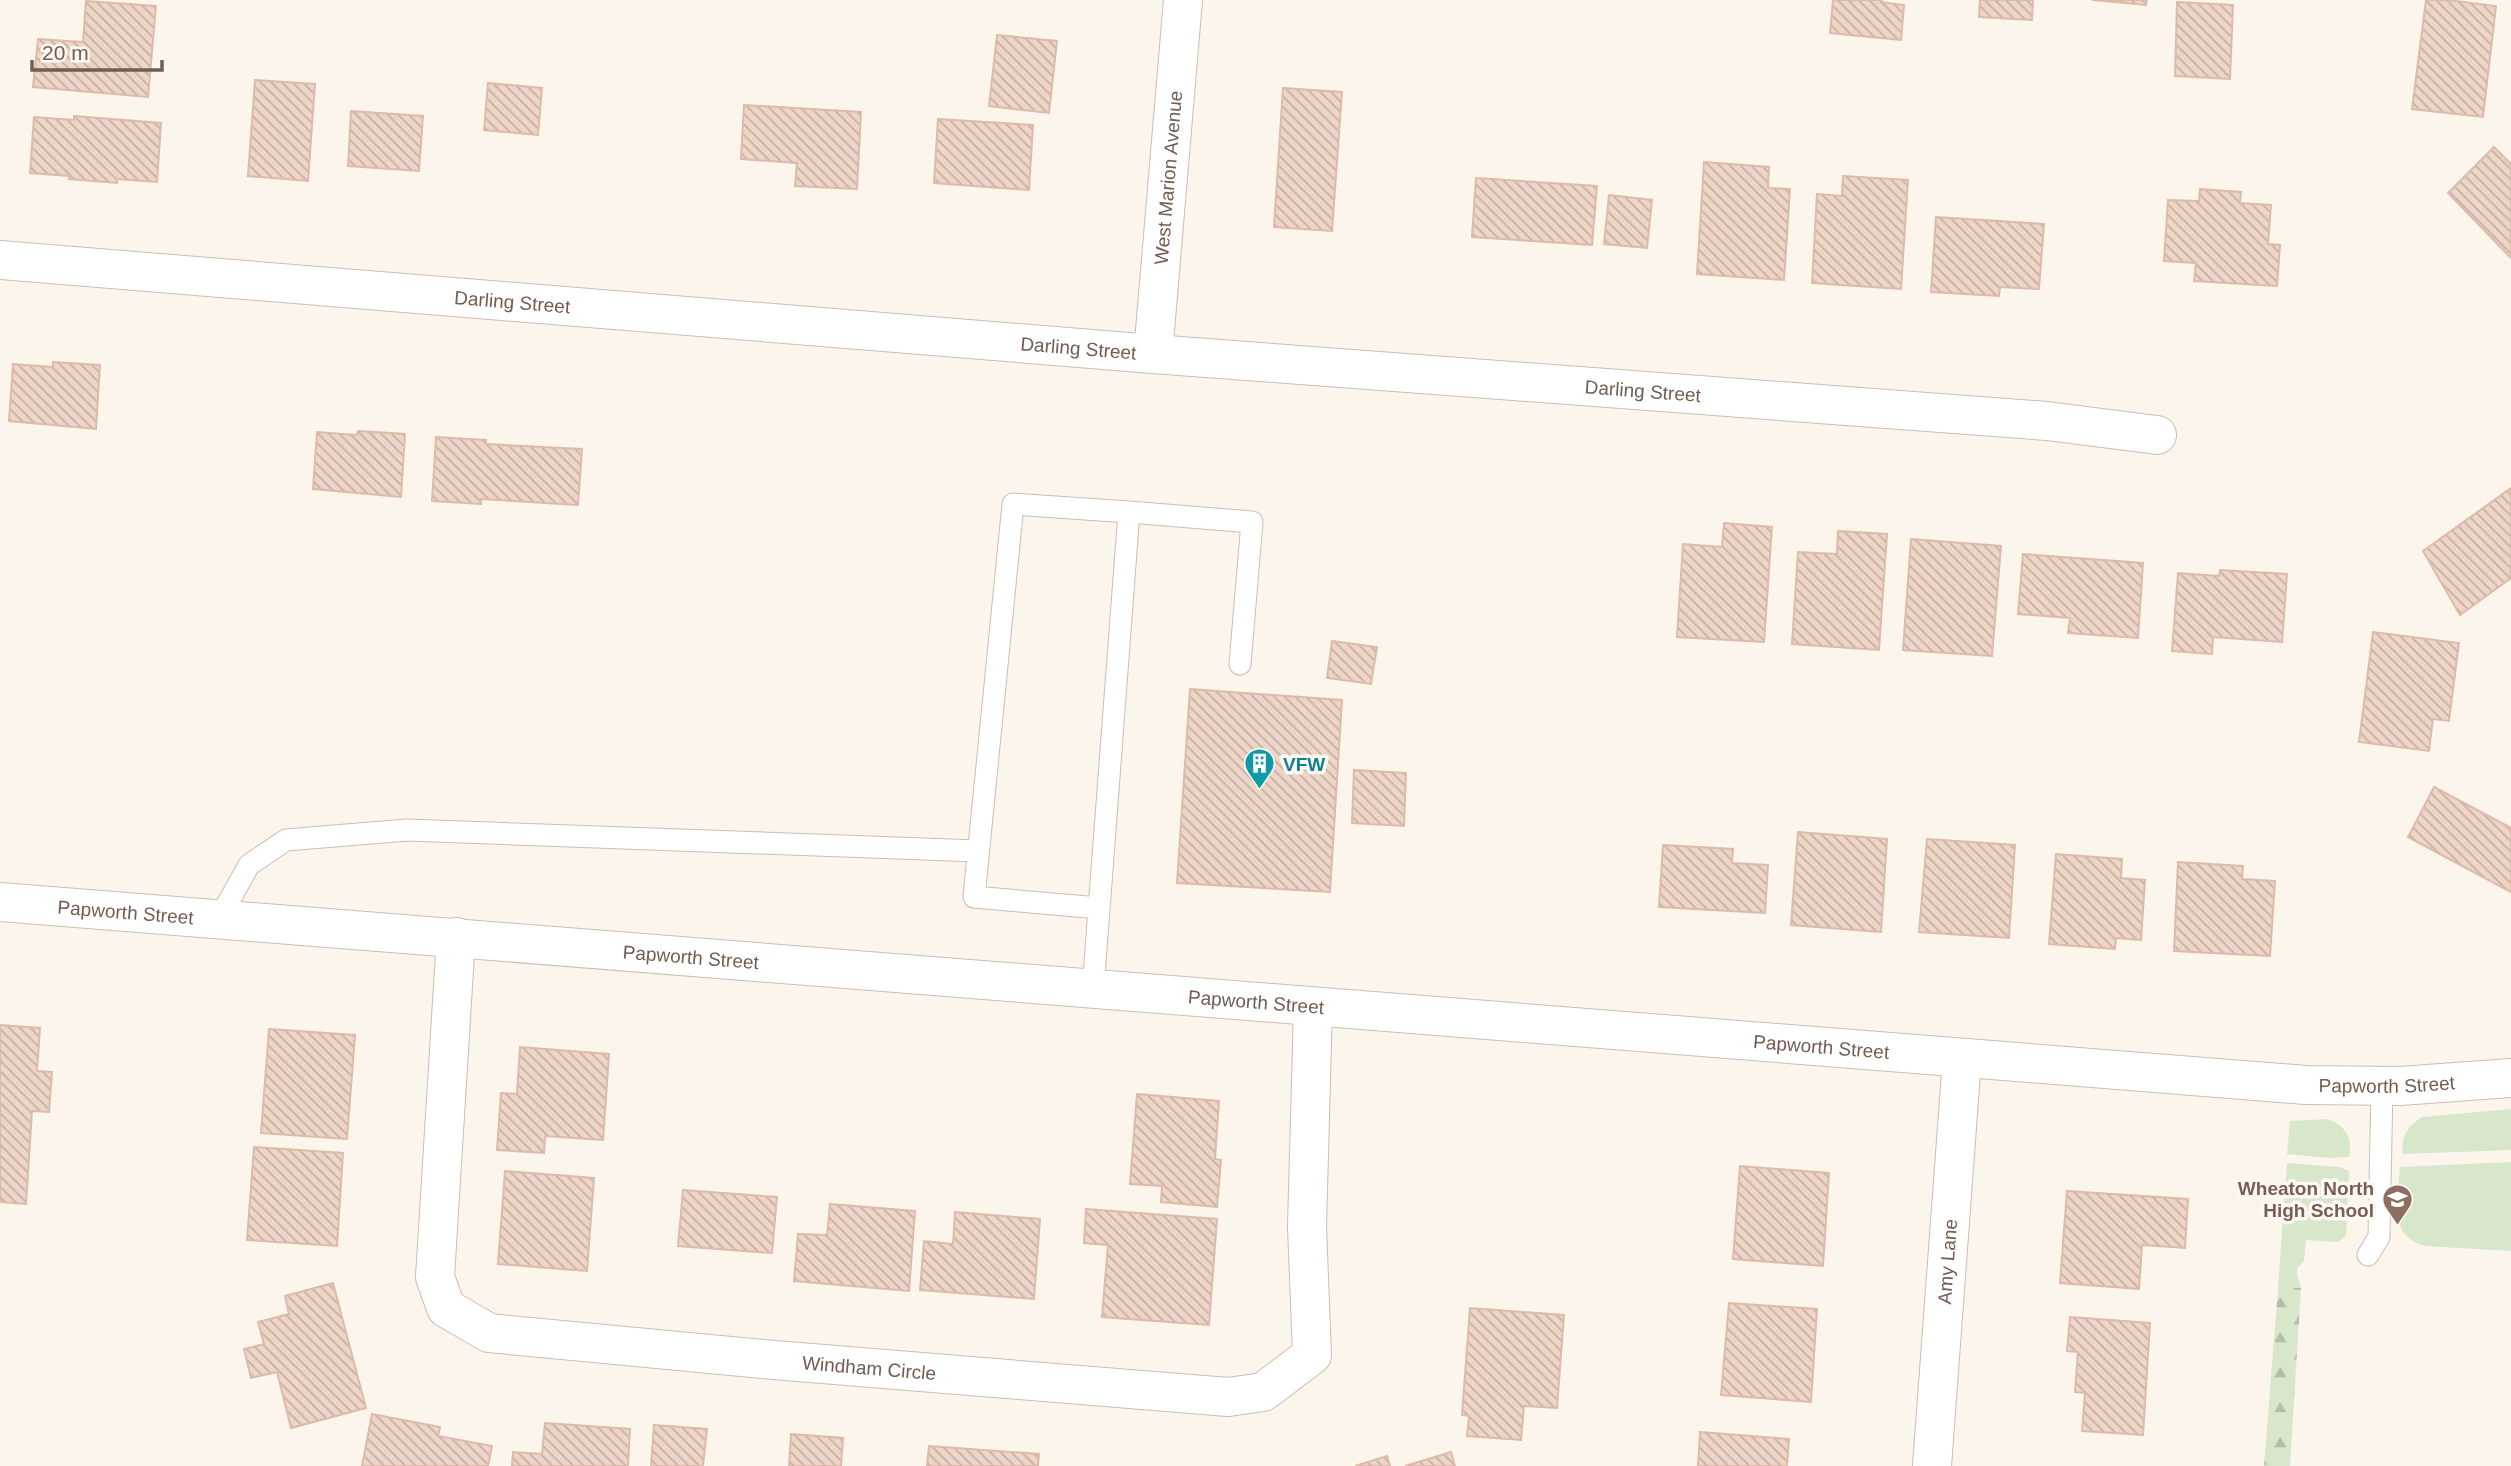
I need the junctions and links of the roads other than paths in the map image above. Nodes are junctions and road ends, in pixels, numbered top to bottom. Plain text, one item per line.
1 (1183, 0) edge
2 (0, 260) edge
3 (1153, 354) junction
4 (2157, 435) dead end
5 (1129, 512) junction
6 (1240, 664) dead end
7 (978, 851) junction
8 (0, 902) edge
9 (1099, 908) junction
10 (219, 919) junction
11 (456, 937) junction
12 (1093, 989) junction
13 (1313, 1007) junction
14 (1962, 1059) junction
15 (2511, 1078) edge
16 (2382, 1086) junction
17 (2368, 1255) dead end
18 (1932, 1466) edge

1 - 3 street, West Marion Avenue
2 - 3 street, Darling Street
3 - 4 street, Darling Street
5 - 6 lane
5 - 7 lane
5 - 9 lane
7 - 9 lane
7 - 10 lane
8 - 10 street, Papworth Street
9 - 12 lane
10 - 11 street, Papworth Street
11 - 12 street, Papworth Street
11 - 13 street, Windham Circle
12 - 13 street, Papworth Street
13 - 14 street, Papworth Street
14 - 16 street, Papworth Street
14 - 18 street, Amy Lane
15 - 16 street, Papworth Street
16 - 17 lane

